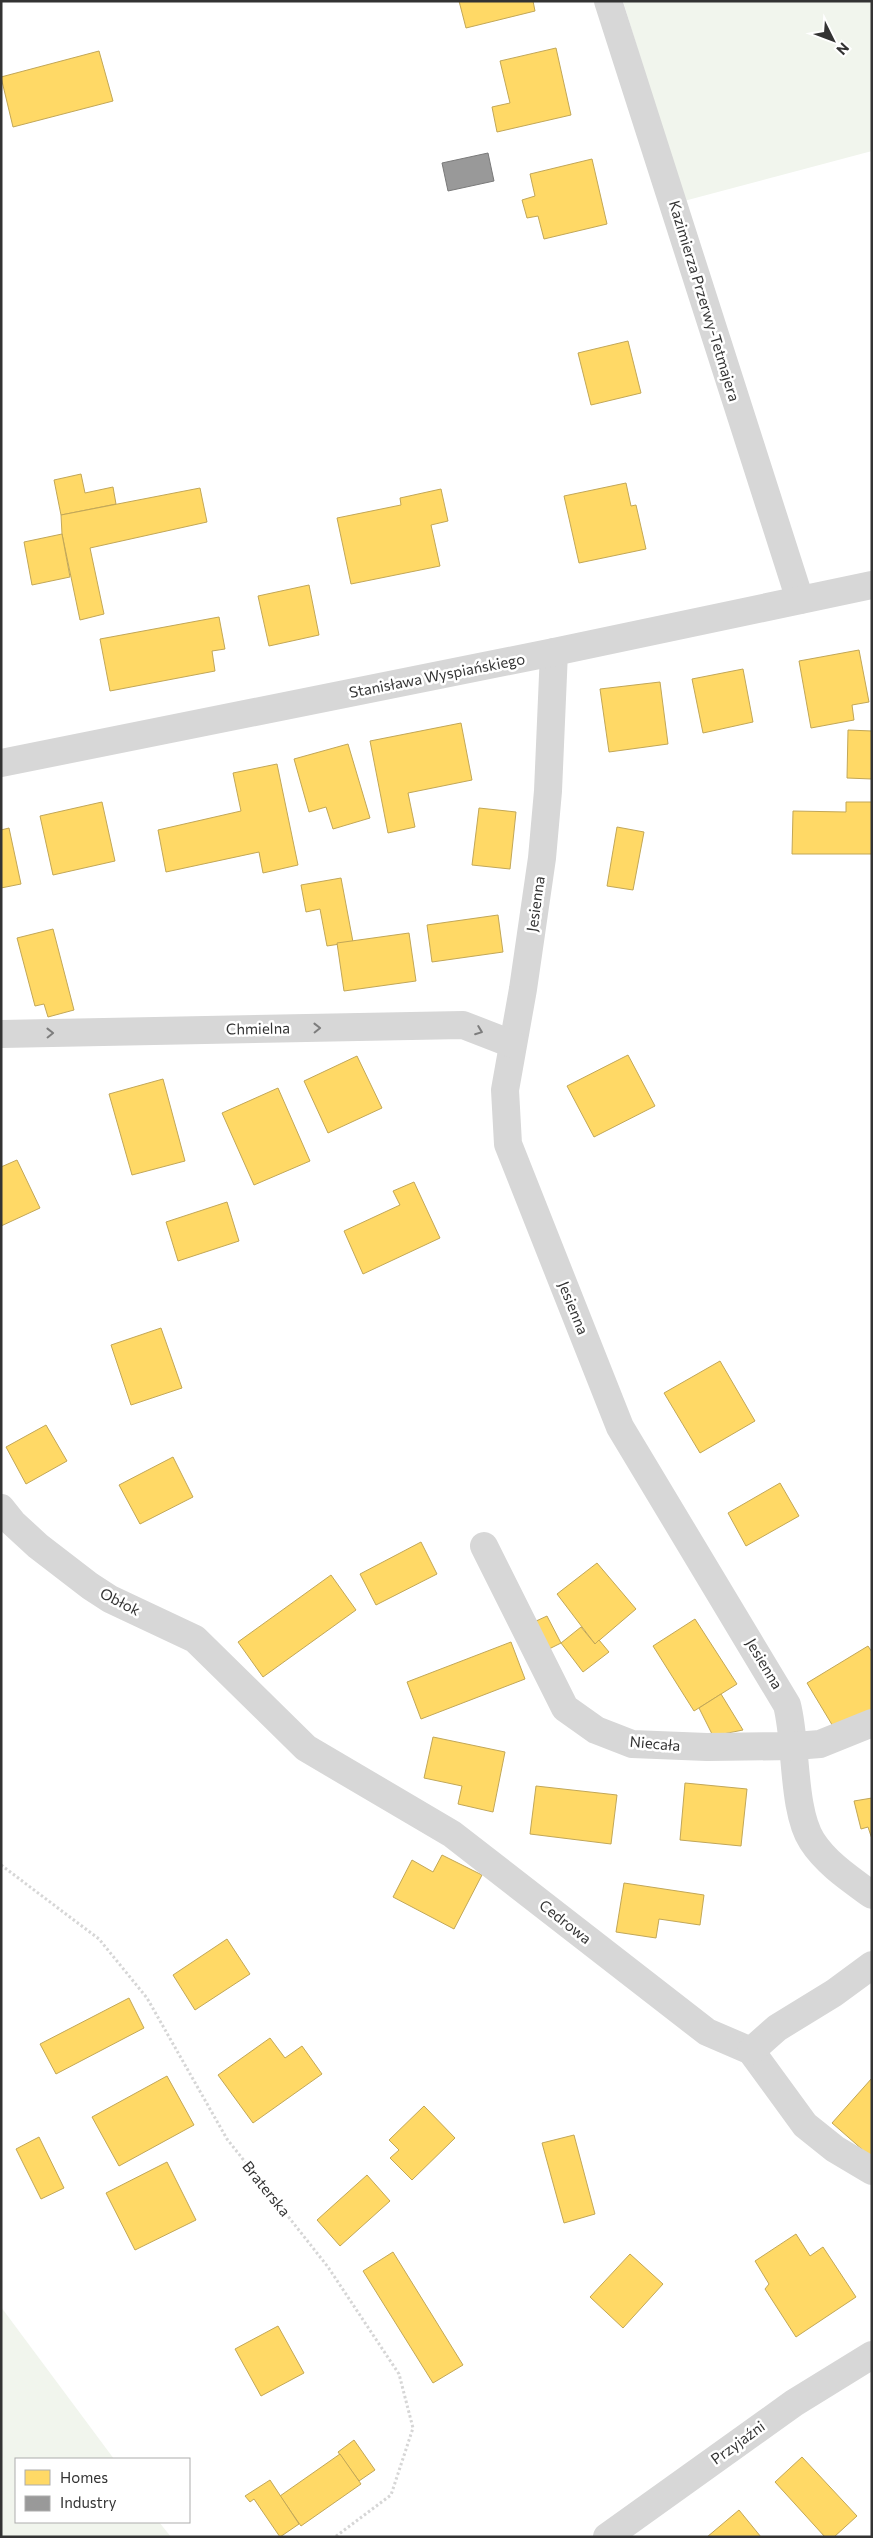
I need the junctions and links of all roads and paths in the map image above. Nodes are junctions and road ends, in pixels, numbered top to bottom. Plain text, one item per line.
1 (608, 1) edge
2 (872, 585) edge
3 (800, 600) junction
4 (554, 652) junction
5 (1, 763) edge
6 (1, 1034) edge
7 (512, 1044) junction
8 (1, 1508) edge
9 (484, 1546) dead end
10 (244, 1686) joint
11 (872, 1724) edge
12 (795, 1746) junction
13 (1, 1865) edge
14 (872, 1895) edge
15 (872, 1965) edge
16 (751, 2051) junction
17 (872, 2171) edge
18 (872, 2354) edge
19 (334, 2537) edge
20 (607, 2537) edge

1 - 3 street, Kazimierza Przerwy-Tetmajera
2 - 3 street, Stanisława Wyspiańskiego
3 - 4 street, Stanisława Wyspiańskiego
4 - 5 street, Stanisława Wyspiańskiego
4 - 7 street, Jesienna
6 -> 7 street, Chmielna
7 - 12 street, Jesienna
8 - 10 street, Obłok
9 - 12 street, Niecała
10 - 16 street, Cedrowa
11 - 12 street, Niecała
12 - 14 street, Jesienna
13 - 19 path, Braterska
15 - 16 street
16 - 17 street
18 - 20 street, Przyjaźni

